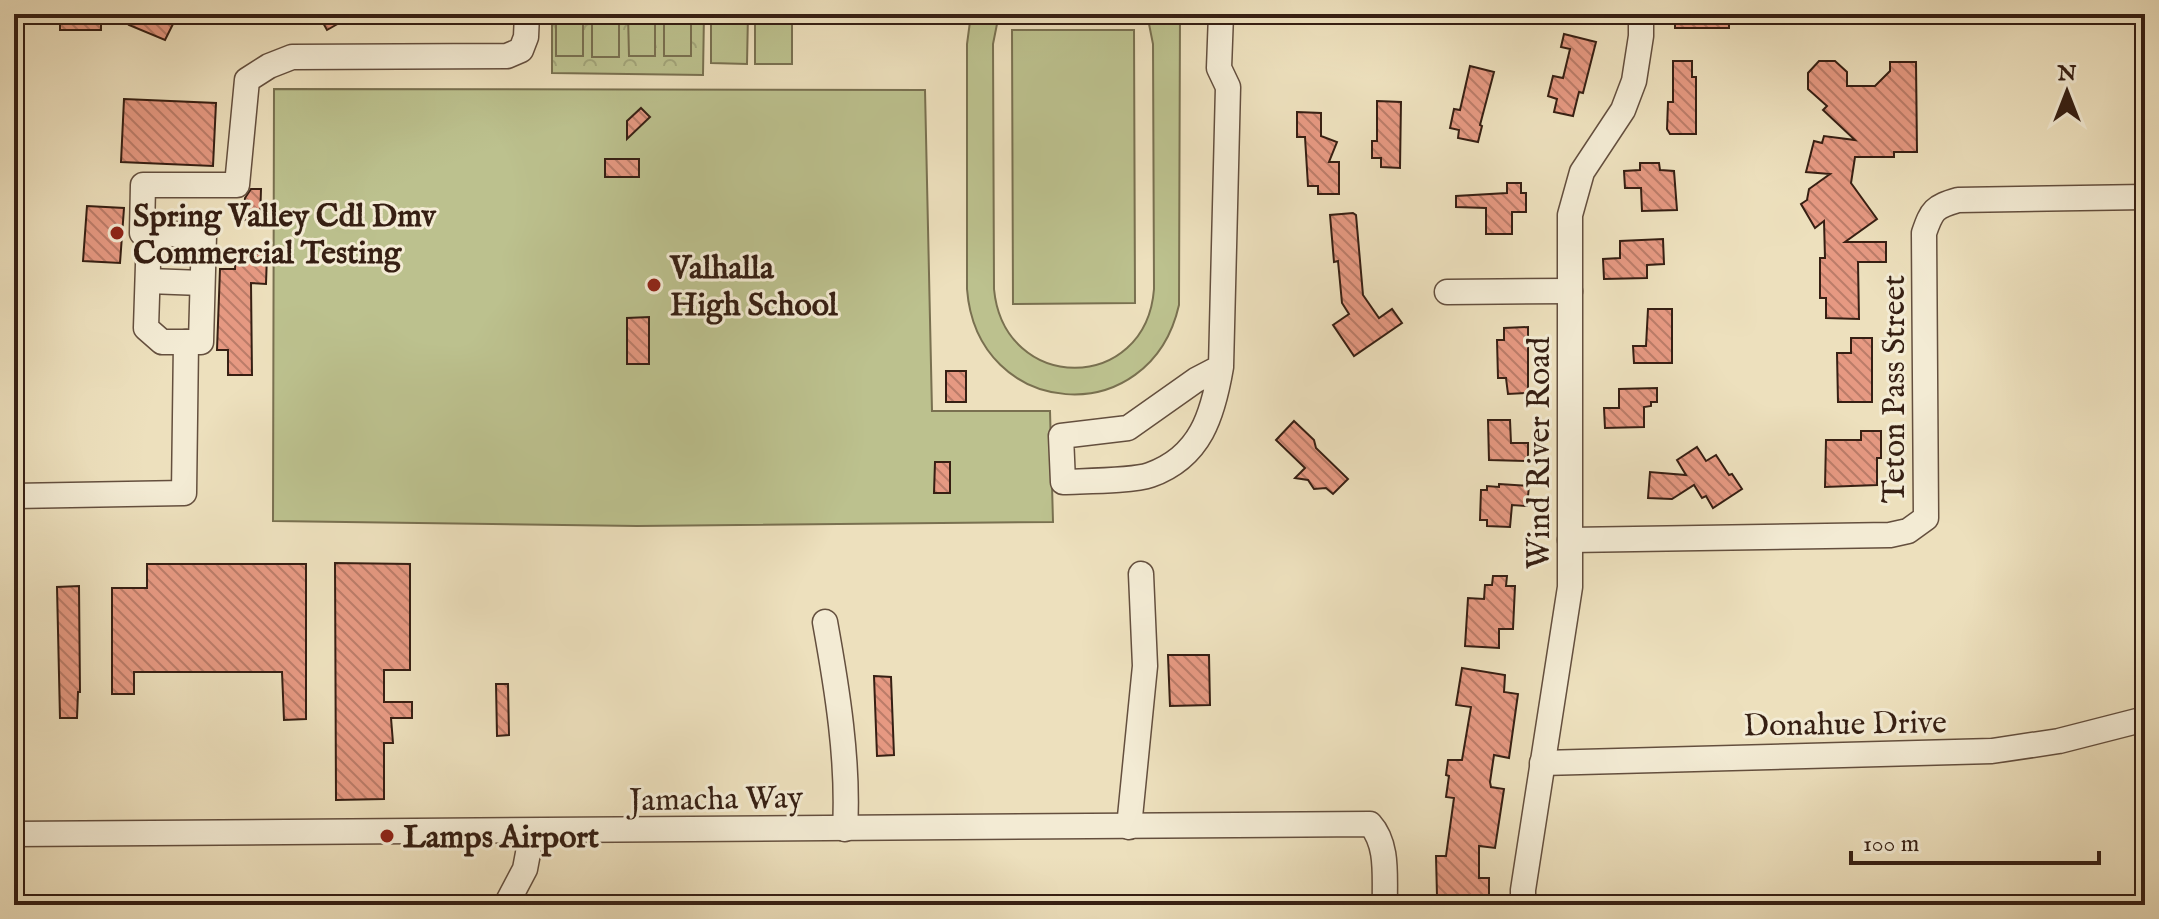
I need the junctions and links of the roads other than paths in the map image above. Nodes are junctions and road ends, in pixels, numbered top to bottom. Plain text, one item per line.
1 (527, 14) edge
2 (1221, 14) edge
3 (1641, 14) edge
4 (2145, 197) edge
5 (149, 233) junction
6 (148, 281) junction
7 (202, 283) junction
8 (1570, 291) junction
9 (1447, 292) dead end
10 (186, 342) junction
11 (1221, 367) junction
12 (14, 496) edge
13 (1570, 540) junction
14 (1141, 574) dead end
15 (825, 622) dead end
16 (2145, 719) edge
17 (1542, 763) junction
18 (1129, 827) junction
19 (845, 829) junction
20 (532, 832) junction
21 (14, 834) edge
22 (506, 905) edge
23 (1385, 905) edge
24 (1523, 905) edge

1 - 5 street
2 - 11 street
3 - 8 street, Wind River Road
4 - 13 street, Teton Pass Street
5 - 6 street
5 - 7 street
6 - 7 street
6 - 10 street
7 - 10 street
8 - 9 street
8 - 13 street, Wind River Road
10 - 12 street
11 - 11 street
13 - 17 street, Wind River Road
14 - 18 street
15 - 19 street
16 - 17 street, Donahue Drive
17 - 24 street, Wind River Road
18 - 19 street, Jamacha Way
18 - 23 street, Jamacha Way
19 - 20 street, Jamacha Way
20 - 21 street, Jamacha Way
20 - 22 street

